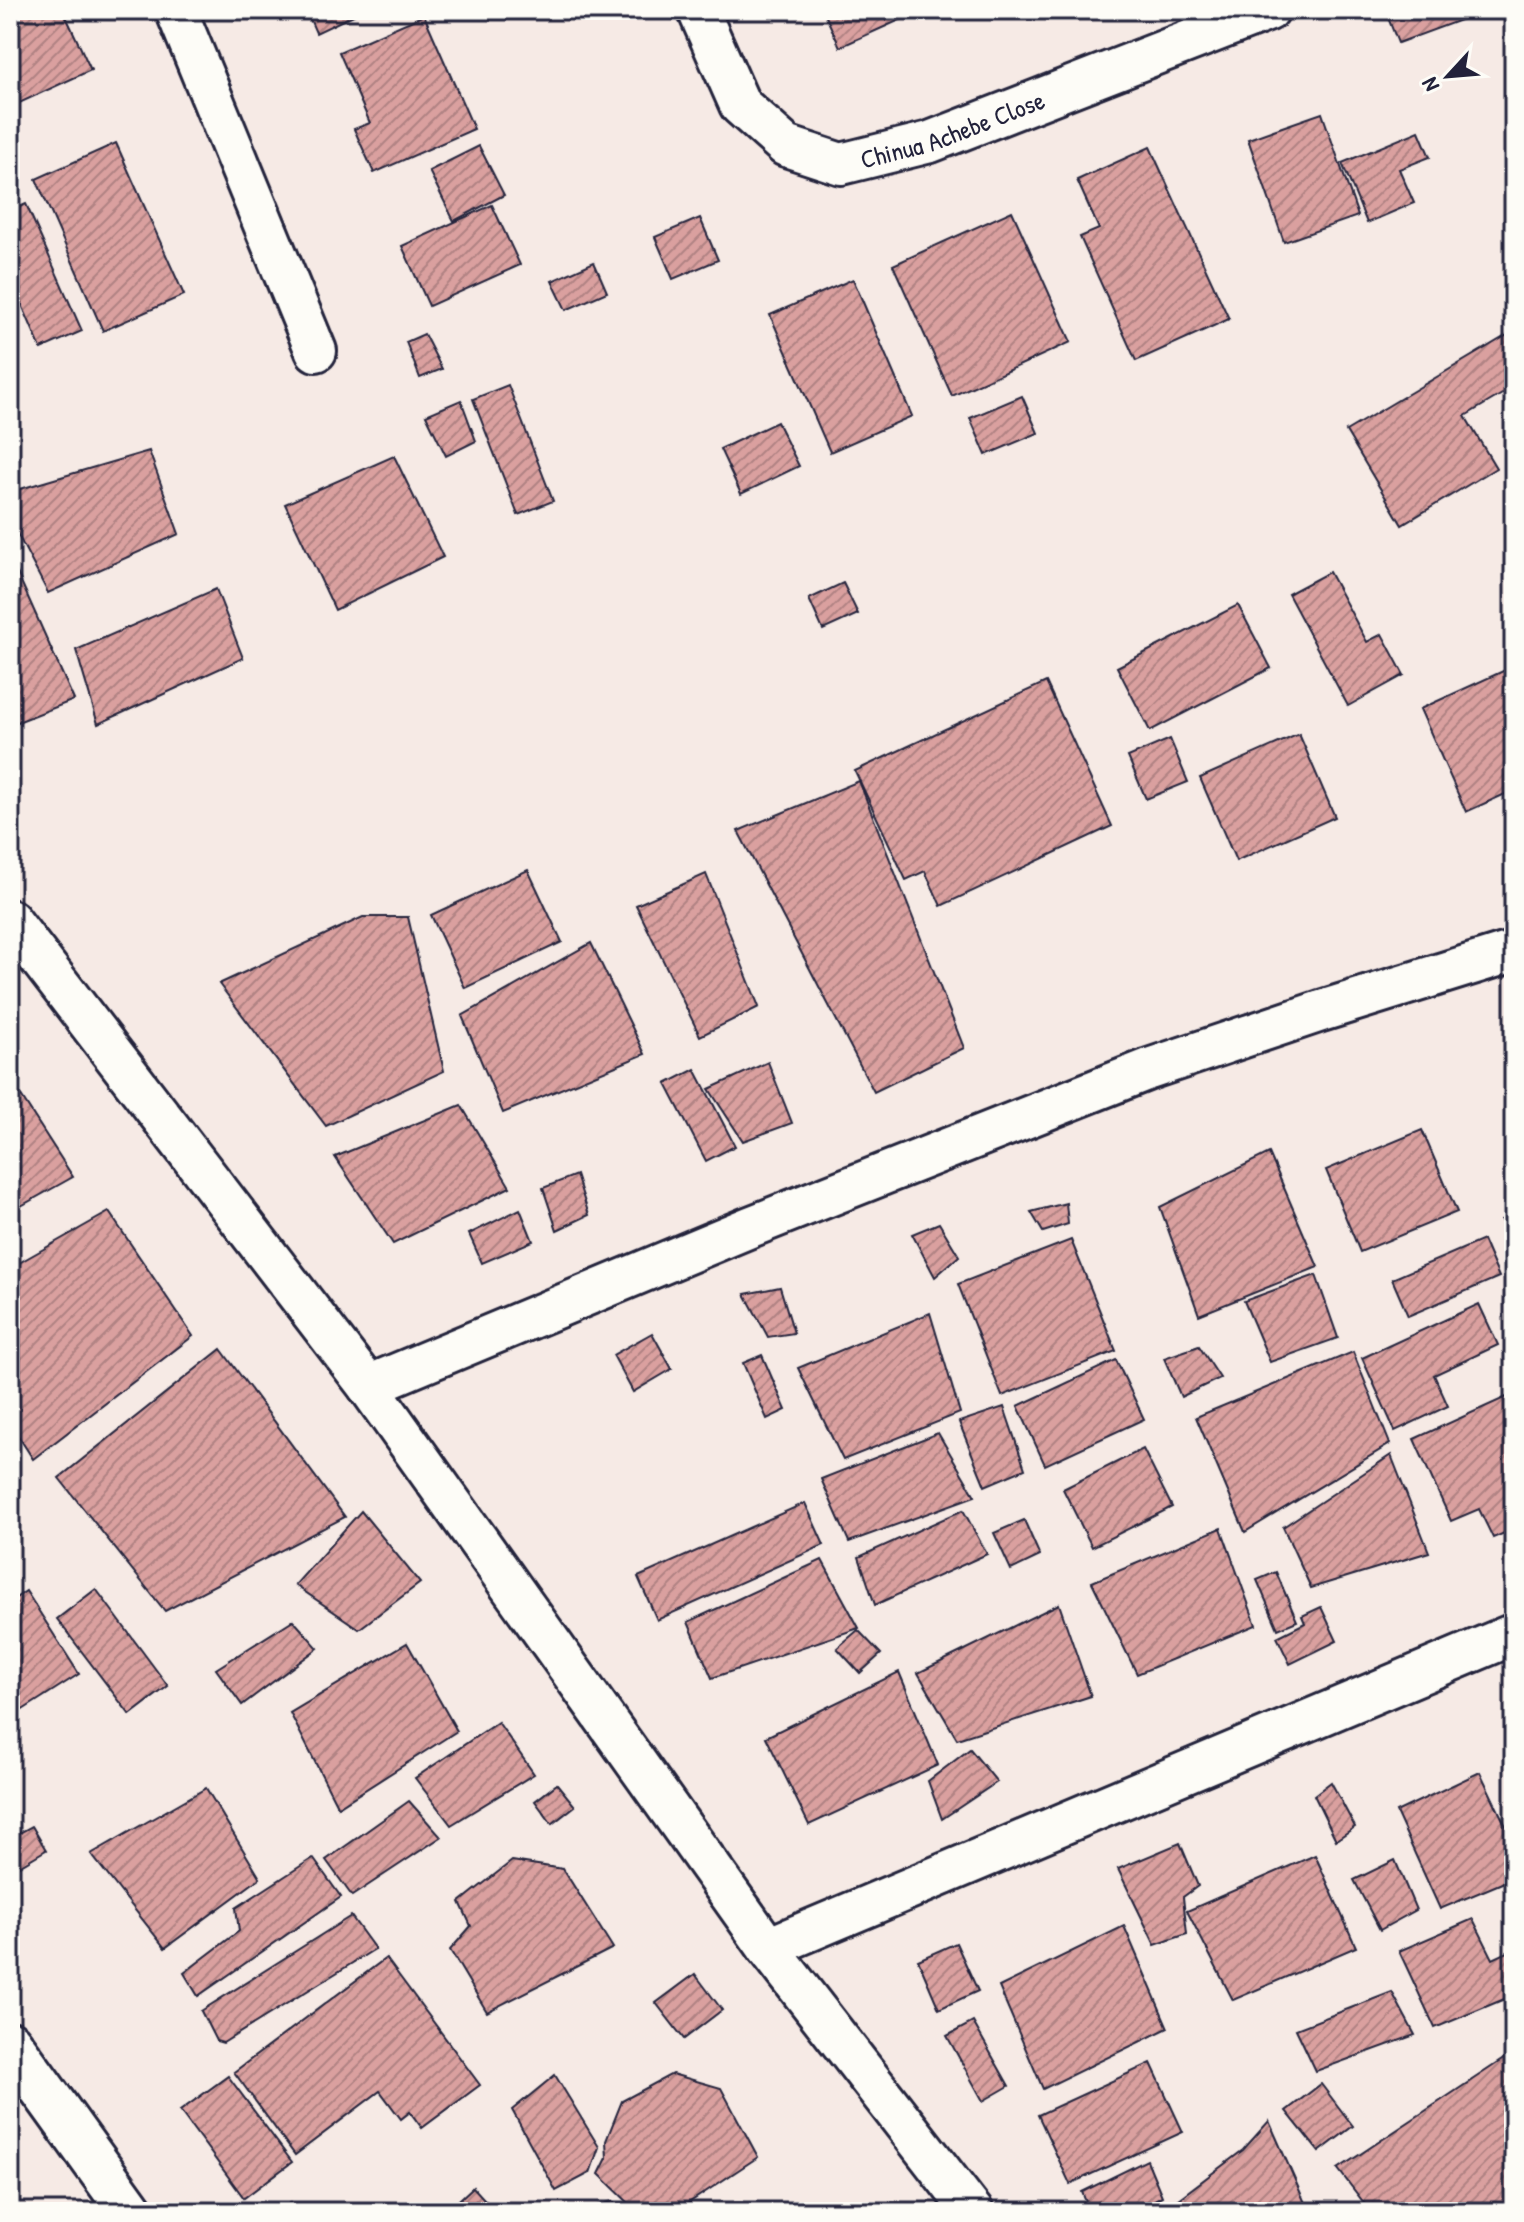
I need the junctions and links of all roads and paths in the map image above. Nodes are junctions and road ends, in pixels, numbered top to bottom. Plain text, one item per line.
1 (176, 10) edge
2 (698, 10) edge
3 (1269, 10) edge
4 (316, 351) dead end
5 (10, 920) edge
6 (1514, 951) edge
7 (368, 1386) junction
8 (1514, 1634) edge
9 (768, 1948) junction
10 (10, 2044) edge
11 (131, 2212) edge
12 (973, 2212) edge

1 - 4 street
2 - 3 street, Chinua Achebe Close
5 - 7 street
6 - 7 street
7 - 9 street
8 - 9 street
9 - 12 street
10 - 11 street

